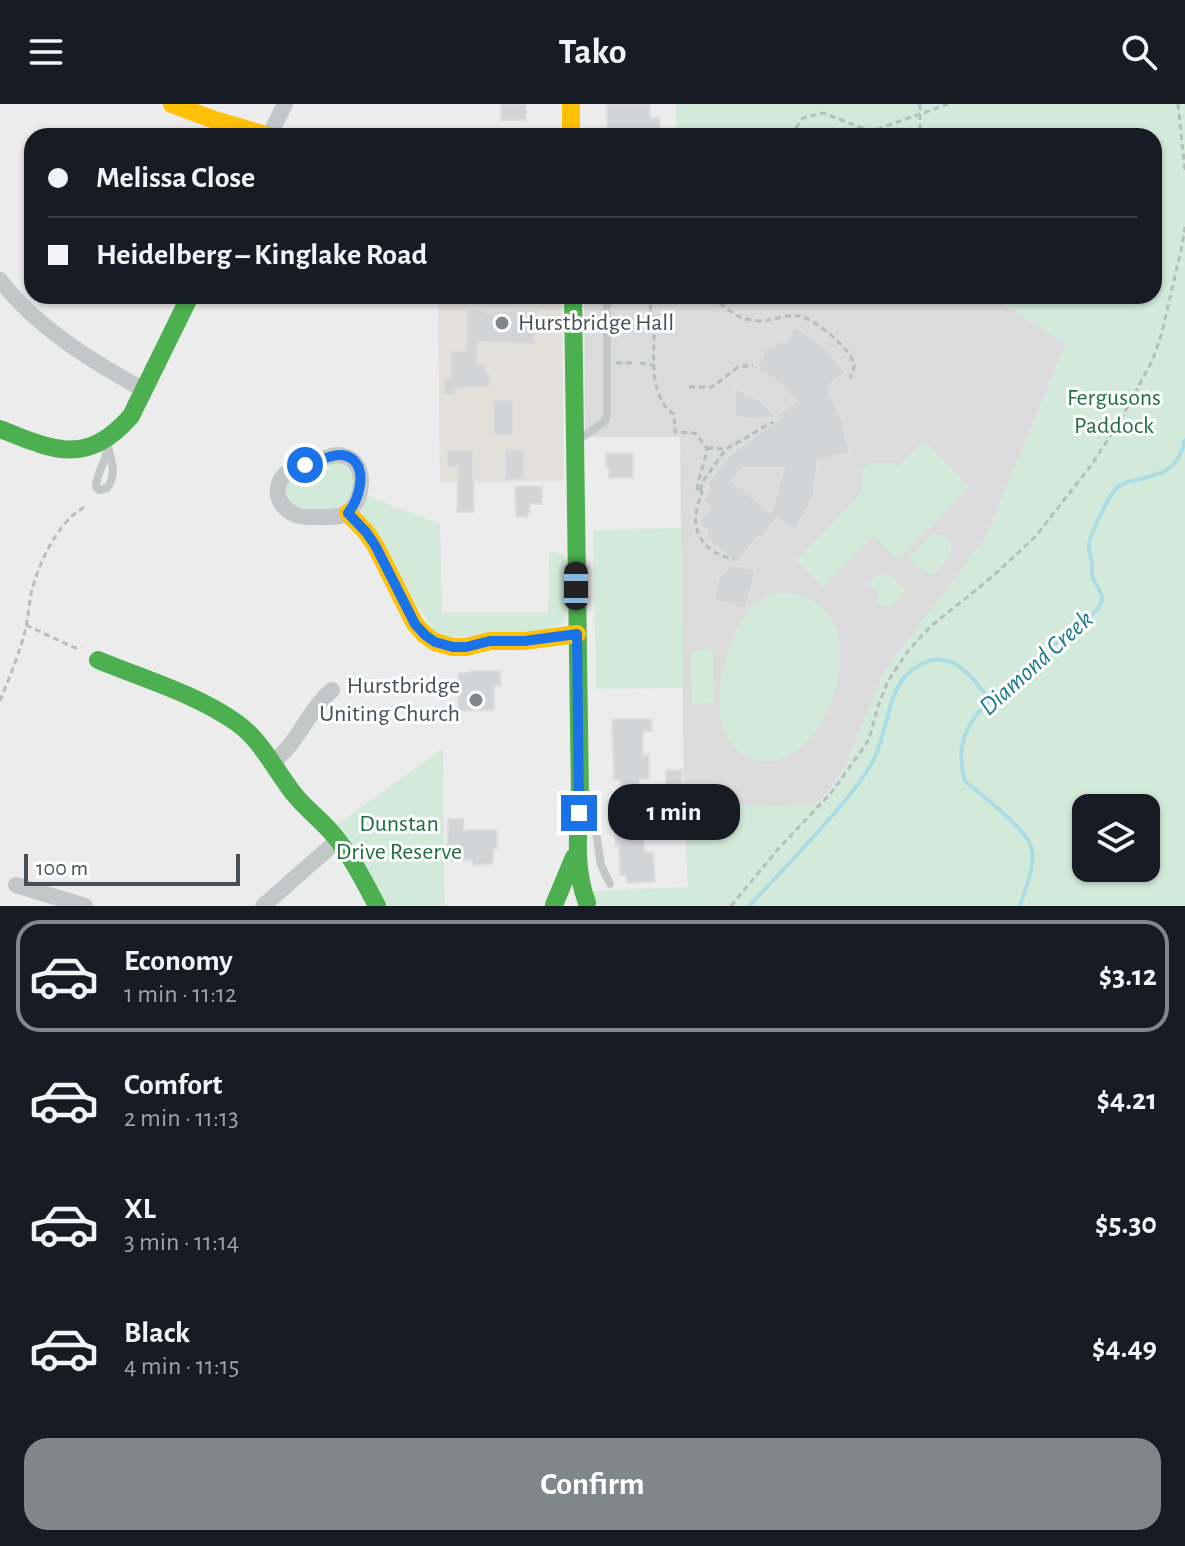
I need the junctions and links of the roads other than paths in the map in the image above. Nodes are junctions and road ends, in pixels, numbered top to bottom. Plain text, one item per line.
1 (172, 104) edge
2 (285, 104) edge
3 (571, 104) edge
4 (242, 128) edge
5 (273, 128) edge
6 (571, 128) edge
7 (0, 280) edge
8 (186, 304) edge
9 (573, 304) edge
10 (607, 304) edge
11 (144, 390) junction
12 (0, 429) edge
13 (575, 442) junction
14 (348, 513) junction
15 (577, 634) junction
16 (98, 660) dead end
17 (332, 690) dead end
18 (273, 762) junction
19 (580, 797) junction
20 (338, 840) junction
21 (577, 848) junction
22 (610, 884) dead end
23 (16, 885) dead end
24 (588, 904) edge
25 (85, 906) edge
26 (263, 906) edge
27 (377, 906) edge
28 (554, 906) edge

1 - 4 street
2 - 5 street
3 - 6 street
7 - 11 street
8 - 11 street
9 - 13 street
10 - 13 lane
11 - 12 street
13 - 15 street
14 - 14 street
14 - 15 street
15 - 19 street
16 - 18 street
17 - 18 street
18 - 20 street
19 - 21 street
19 - 22 lane
20 - 26 street
20 - 27 street
21 - 24 street
21 - 28 street
23 - 25 street
24 - 28 street

